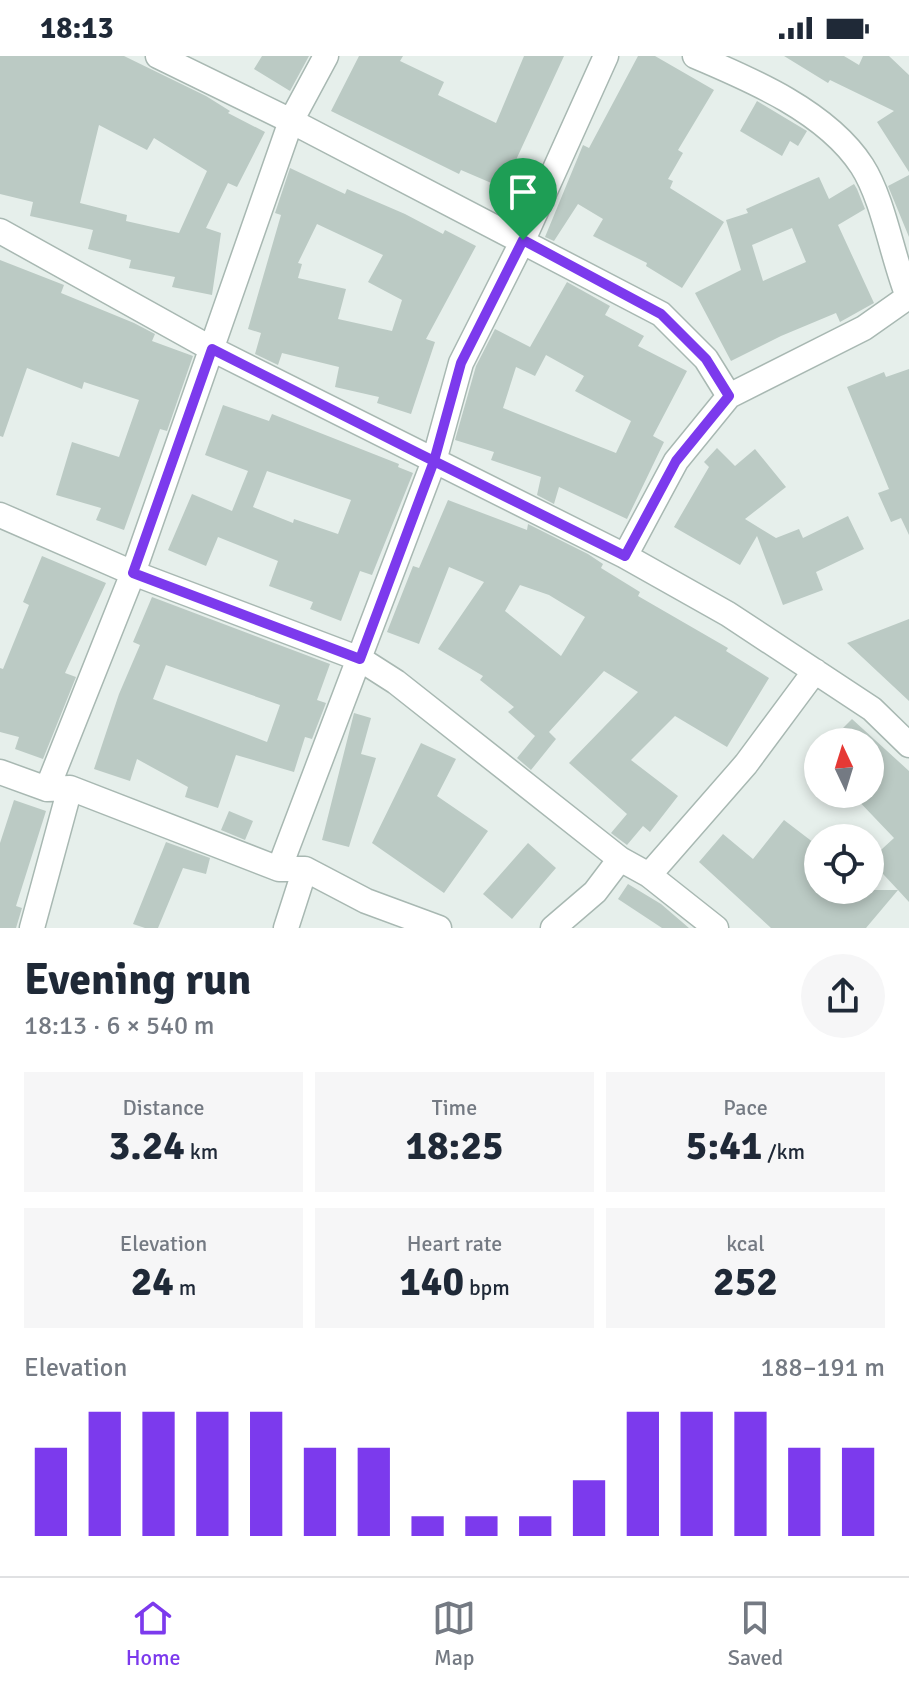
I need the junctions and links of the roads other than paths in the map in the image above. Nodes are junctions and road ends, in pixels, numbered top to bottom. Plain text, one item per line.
1 (158, 56) edge
2 (326, 56) edge
3 (606, 56) edge
4 (695, 56) edge
5 (291, 121) junction
6 (0, 231) edge
7 (523, 240) junction
8 (908, 298) edge
9 (212, 349) junction
10 (729, 396) junction
11 (434, 461) junction
12 (0, 515) edge
13 (625, 556) junction
14 (133, 573) junction
15 (360, 659) junction
16 (815, 671) junction
17 (909, 745) edge
18 (0, 772) edge
19 (58, 789) junction
20 (620, 859) junction
21 (279, 869) junction
22 (305, 869) junction
23 (649, 875) junction
24 (32, 928) edge
25 (286, 928) edge
26 (439, 928) edge
27 (553, 928) edge
28 (716, 928) edge

1 - 5 street
2 - 5 street
3 - 7 street
4 - 8 street
5 - 7 street
5 - 9 street
6 - 9 street
7 - 10 street
7 - 11 street
8 - 10 street
9 - 11 street
9 - 14 street
10 - 13 street
11 - 13 street
11 - 15 street
12 - 14 street
13 - 16 street
14 - 15 street
14 - 19 street
15 - 20 street
15 - 21 street
16 - 17 street
16 - 23 street
18 - 19 street
19 - 21 street
19 - 24 street
20 - 23 street
20 - 27 street
21 - 22 street
22 - 25 street
22 - 26 street
23 - 28 street

